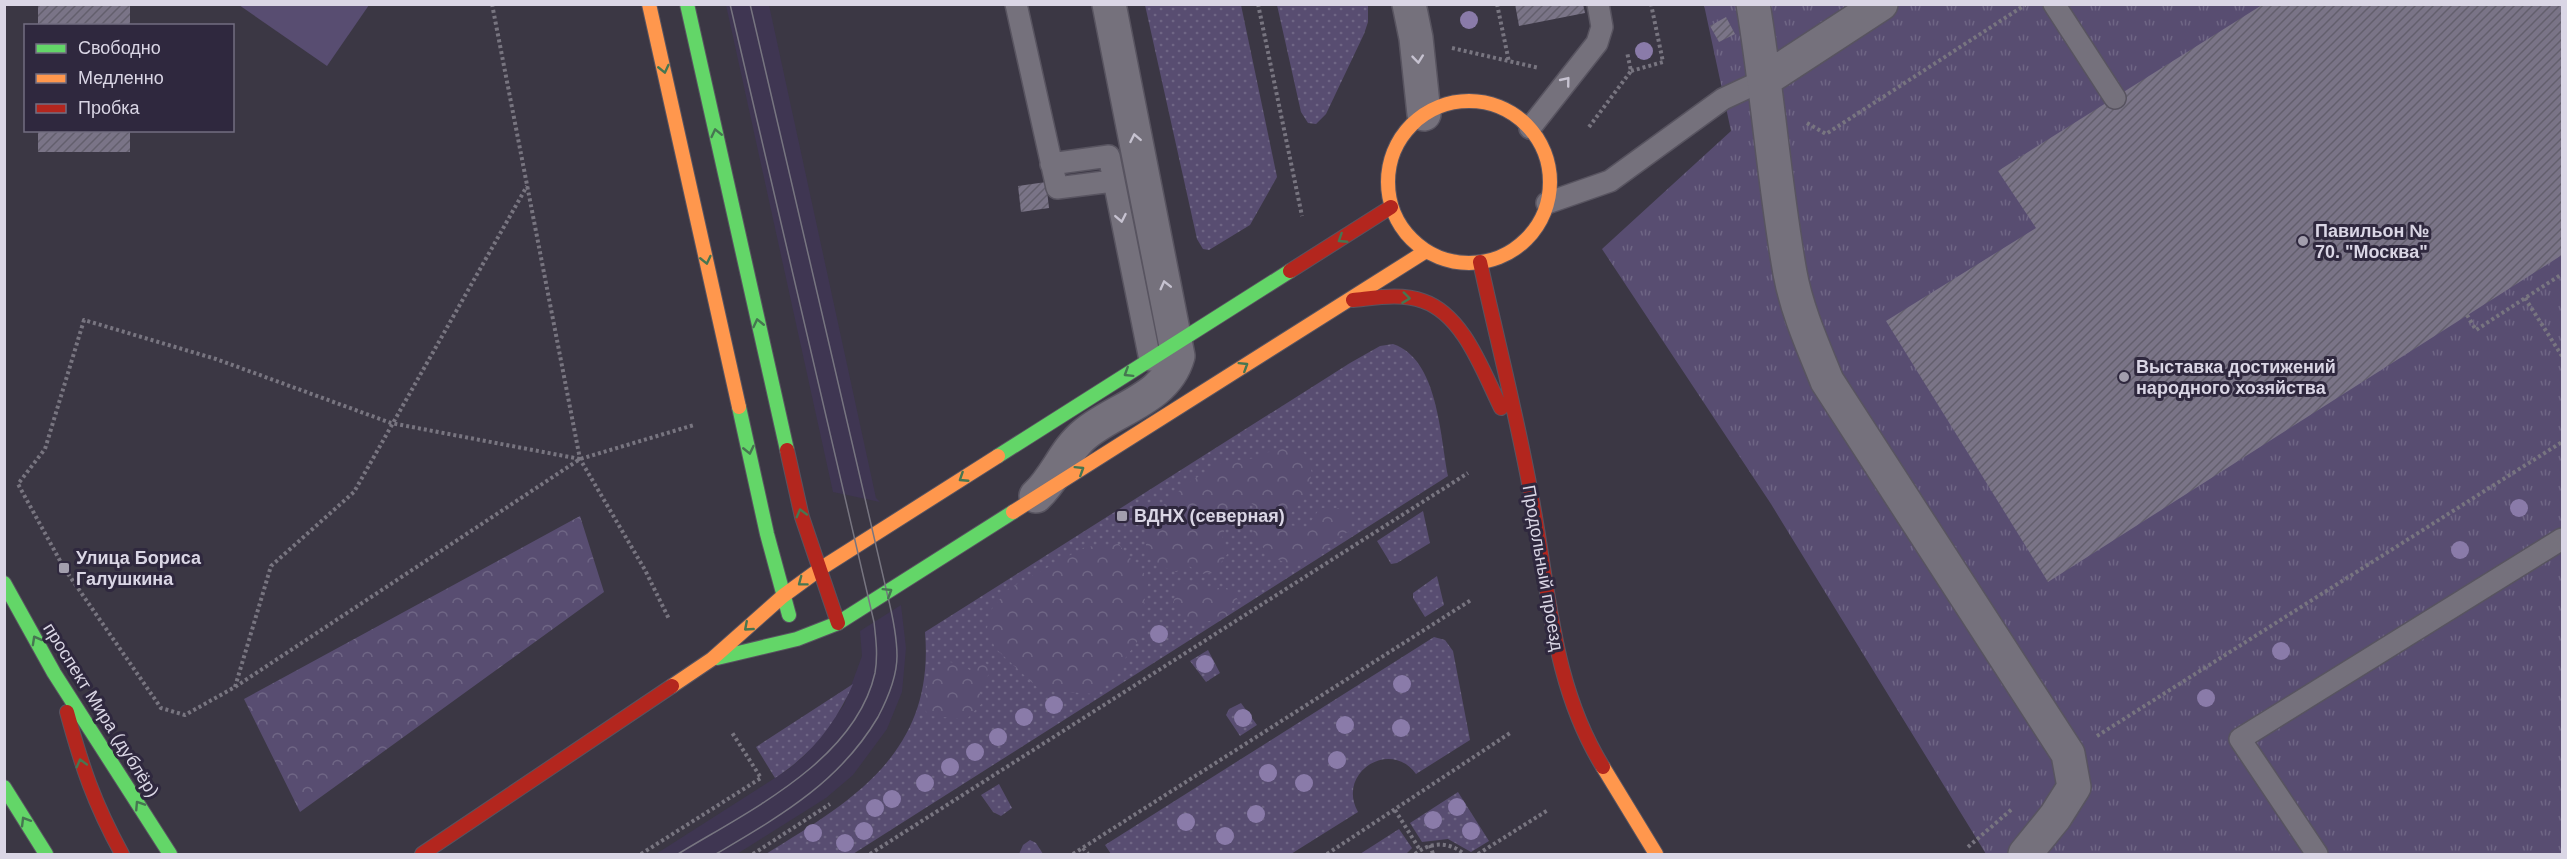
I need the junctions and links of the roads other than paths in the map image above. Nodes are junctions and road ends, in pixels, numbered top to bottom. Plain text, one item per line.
1 (650, 4) edge
2 (687, 4) edge
3 (1016, 4) edge
4 (1109, 4) edge
5 (1409, 4) edge
6 (1598, 4) edge
7 (1753, 4) edge
8 (1881, 4) edge
9 (2054, 4) edge
10 (1767, 90) junction
11 (2115, 98) dead end
12 (1424, 114) junction
13 (1530, 128) junction
14 (1051, 164) junction
15 (1113, 181) junction
16 (1547, 203) junction
17 (1390, 207) junction
18 (1426, 251) junction
19 (1480, 262) junction
20 (1348, 300) junction
21 (1177, 342) junction
22 (1149, 360) junction
23 (1521, 445) junction
24 (1030, 501) junction
25 (2562, 539) edge
26 (820, 569) junction
27 (4, 583) edge
28 (783, 596) junction
29 (838, 623) junction
30 (797, 639) junction
31 (712, 659) junction
32 (54, 673) junction
33 (4, 787) edge
34 (46, 855) edge
35 (122, 855) edge
36 (170, 855) edge
37 (422, 855) edge
38 (1656, 855) edge
39 (2025, 855) edge
40 (2317, 855) edge

1 -> 28 main road
26 -> 2 main road
3 - 14 lane
21 -> 4 street
5 -> 12 street
13 -> 6 lane
7 - 10 street
8 - 10 street
9 - 11 lane
10 - 16 lane
10 - 39 street
12 - 13 main road
12 - 17 main road
13 - 16 main road
14 - 15 lane
14 - 15 lane
15 -> 22 lane
16 - 19 main road
17 - 18 main road
17 -> 21 main road
18 - 19 main road
18 - 20 main road
19 - 23 main road, Продольный проезд
20 -> 23 main road
24 -> 20 main road
21 - 22 main road
21 - 24 street
22 -> 26 main road
23 - 38 main road, Продольный проезд
29 -> 24 main road
25 - 40 lane
26 -> 28 main road
26 - 29 main road
32 -> 27 main road, проспект Мира (дублёр)
28 - 30 main road
28 -> 31 main road
29 - 30 main road
30 - 31 main road
31 - 37 main road
35 -> 32 main road
36 -> 32 main road, проспект Мира (дублёр)
34 -> 33 main road

